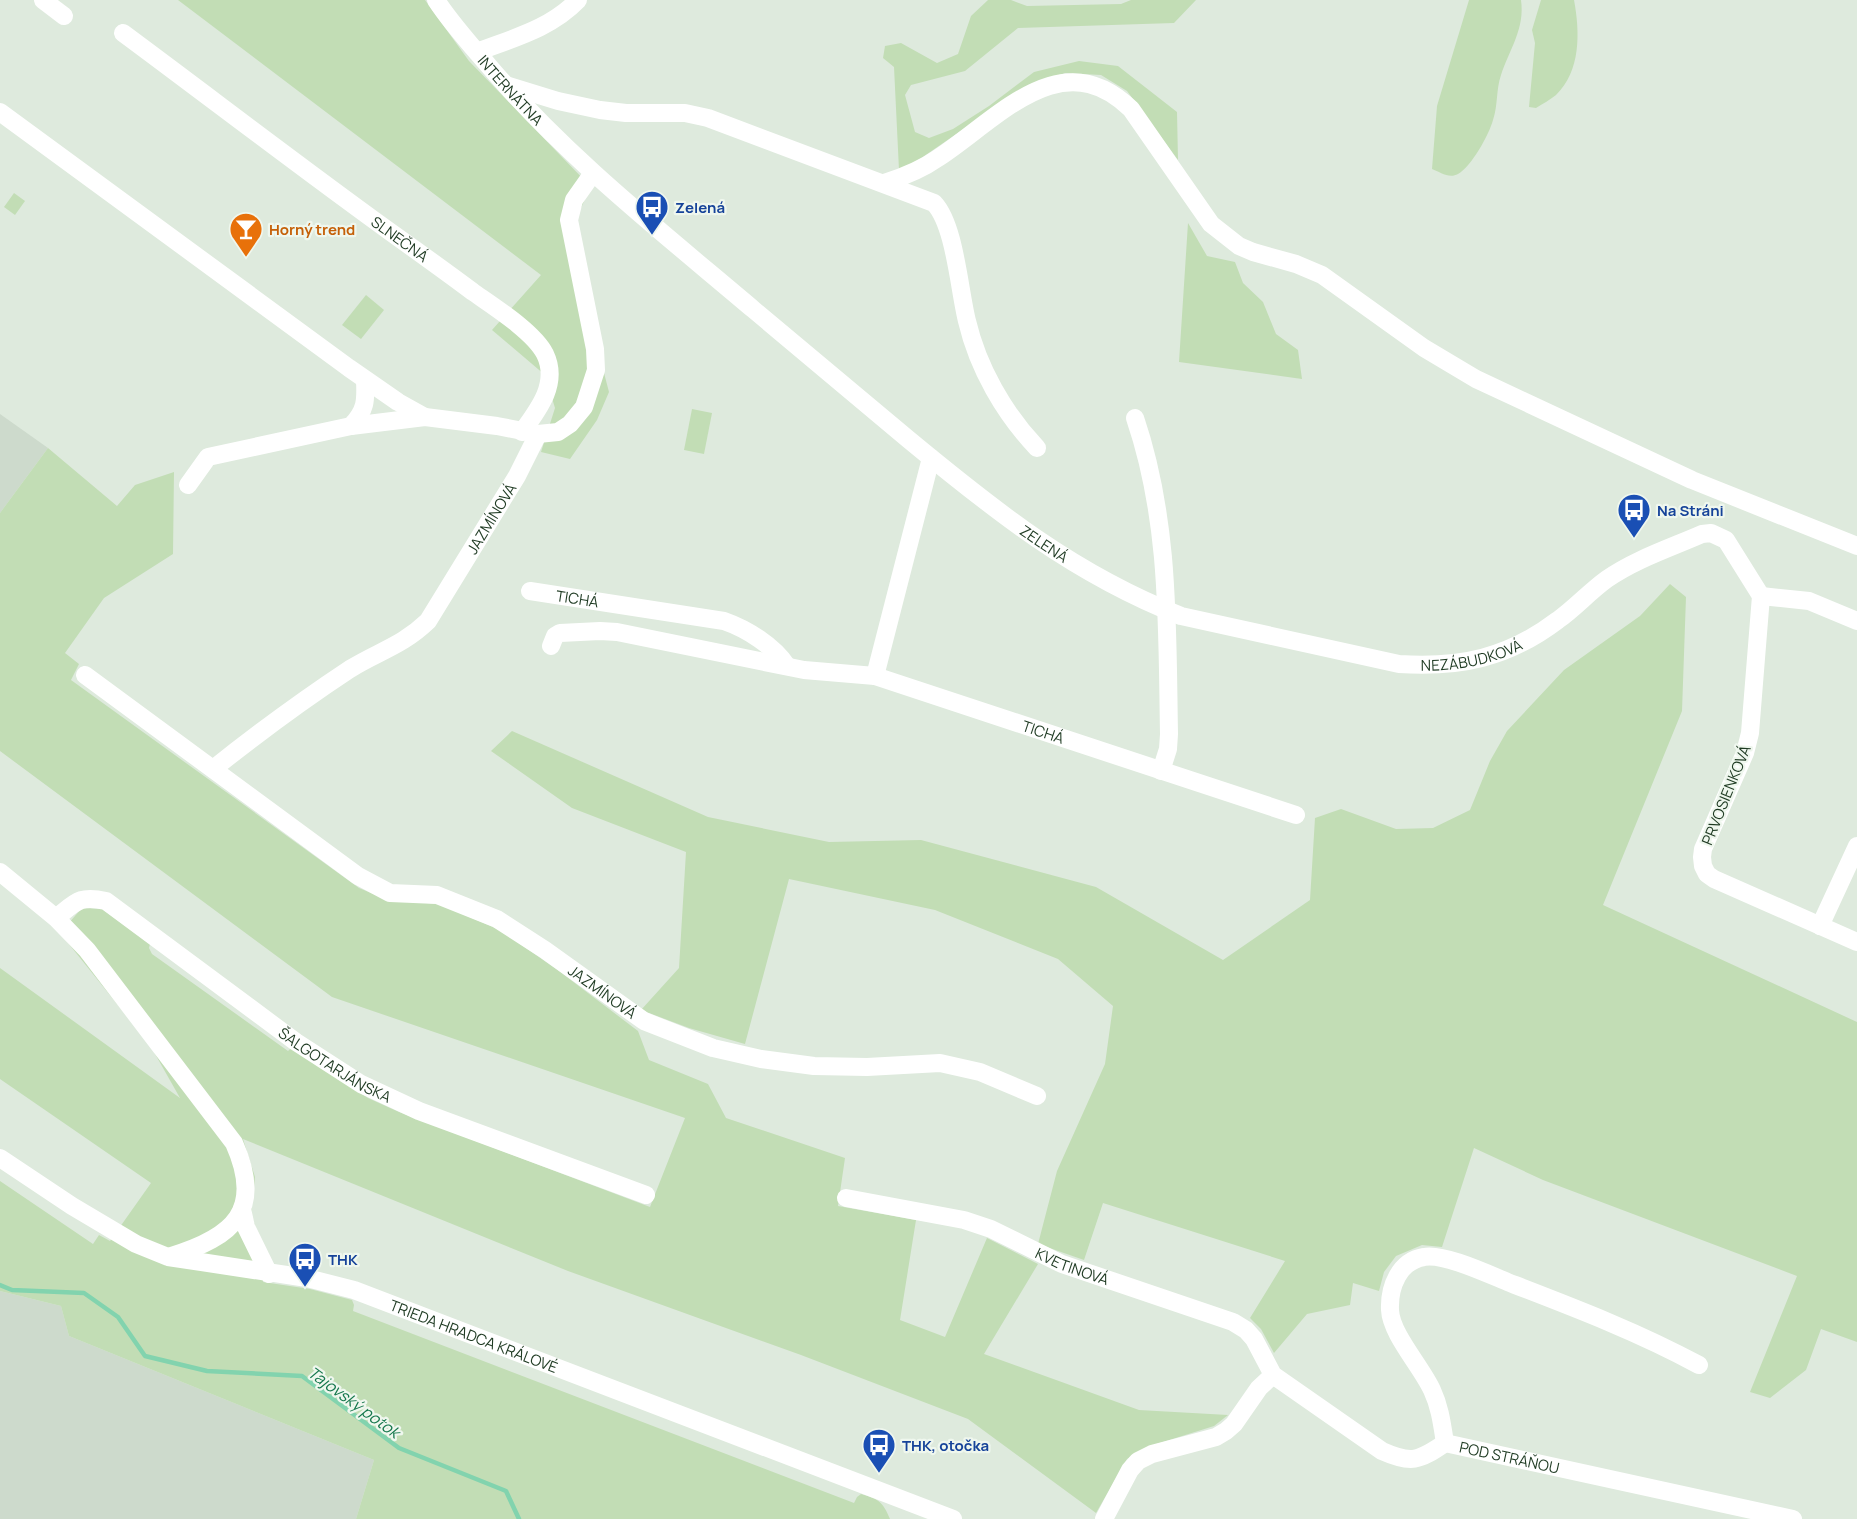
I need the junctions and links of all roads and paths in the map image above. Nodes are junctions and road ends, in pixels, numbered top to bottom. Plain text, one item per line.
1 (43, 0) edge
2 (436, 0) edge
3 (578, 0) edge
4 (64, 16) dead end
5 (123, 33) dead end
6 (477, 52) junction
7 (505, 85) junction
8 (0, 112) edge
9 (592, 173) junction
10 (884, 183) junction
11 (365, 380) junction
12 (425, 417) junction
13 (1136, 418) dead end
14 (351, 426) junction
15 (530, 433) junction
16 (1037, 448) dead end
17 (931, 458) junction
18 (188, 485) dead end
19 (1857, 546) edge
20 (530, 591) dead end
21 (1761, 596) junction
22 (1167, 610) junction
23 (1857, 621) edge
24 (551, 646) dead end
25 (787, 666) junction
26 (85, 675) dead end
27 (875, 676) junction
28 (213, 769) junction
29 (1161, 771) junction
30 (1296, 815) dead end
31 (1857, 846) edge
32 (0, 872) edge
33 (56, 918) junction
34 (1821, 926) junction
35 (1857, 942) edge
36 (1037, 1096) dead end
37 (0, 1158) edge
38 (646, 1195) dead end
39 (846, 1198) dead end
40 (242, 1209) junction
41 (168, 1257) junction
42 (269, 1274) junction
43 (1699, 1365) dead end
44 (1273, 1375) junction
45 (1445, 1443) junction
46 (953, 1519) edge
47 (1104, 1519) edge
48 (1793, 1519) edge

1 - 4 street
2 - 6 street, INTERNÁTNA
3 - 6 street
5 - 15 street, SLNEČNÁ
6 - 7 street, INTERNÁTNA
7 - 9 street, INTERNÁTNA
7 - 10 street
8 - 11 street
9 - 15 street
9 - 17 street, ZELENÁ
10 - 16 street
10 - 19 street
11 - 12 street
11 - 14 street
12 - 14 street
12 - 15 street
13 - 22 street
14 - 18 street
15 - 28 street, JAZMÍNOVÁ
17 - 22 street, ZELENÁ
17 - 27 street
20 - 25 street, TICHÁ
21 - 22 street, NEZÁBUDKOVÁ
21 - 23 street
21 - 34 street, PRVOSIENKOVÁ
22 - 29 street
24 - 25 street, TICHÁ
25 - 27 street, TICHÁ
26 - 28 street, JAZMÍNOVÁ
27 - 29 street, TICHÁ
28 - 36 street, JAZMÍNOVÁ
29 - 30 street, TICHÁ
31 - 34 street
32 - 33 street
33 - 38 street, ŠALGOTARJÁNSKA
33 - 40 street
34 - 35 street, PRVOSIENKOVÁ
37 - 41 street, TRIEDA HRADCA KRÁLOVÉ
39 - 44 street, KVETINOVÁ
40 - 41 street
40 - 42 street
41 - 42 street, TRIEDA HRADCA KRÁLOVÉ
42 - 46 street, TRIEDA HRADCA KRÁLOVÉ
43 - 45 street, POD STRÁŇOU
44 - 45 street, KVETINOVÁ
44 - 47 street
45 - 48 street, POD STRÁŇOU

